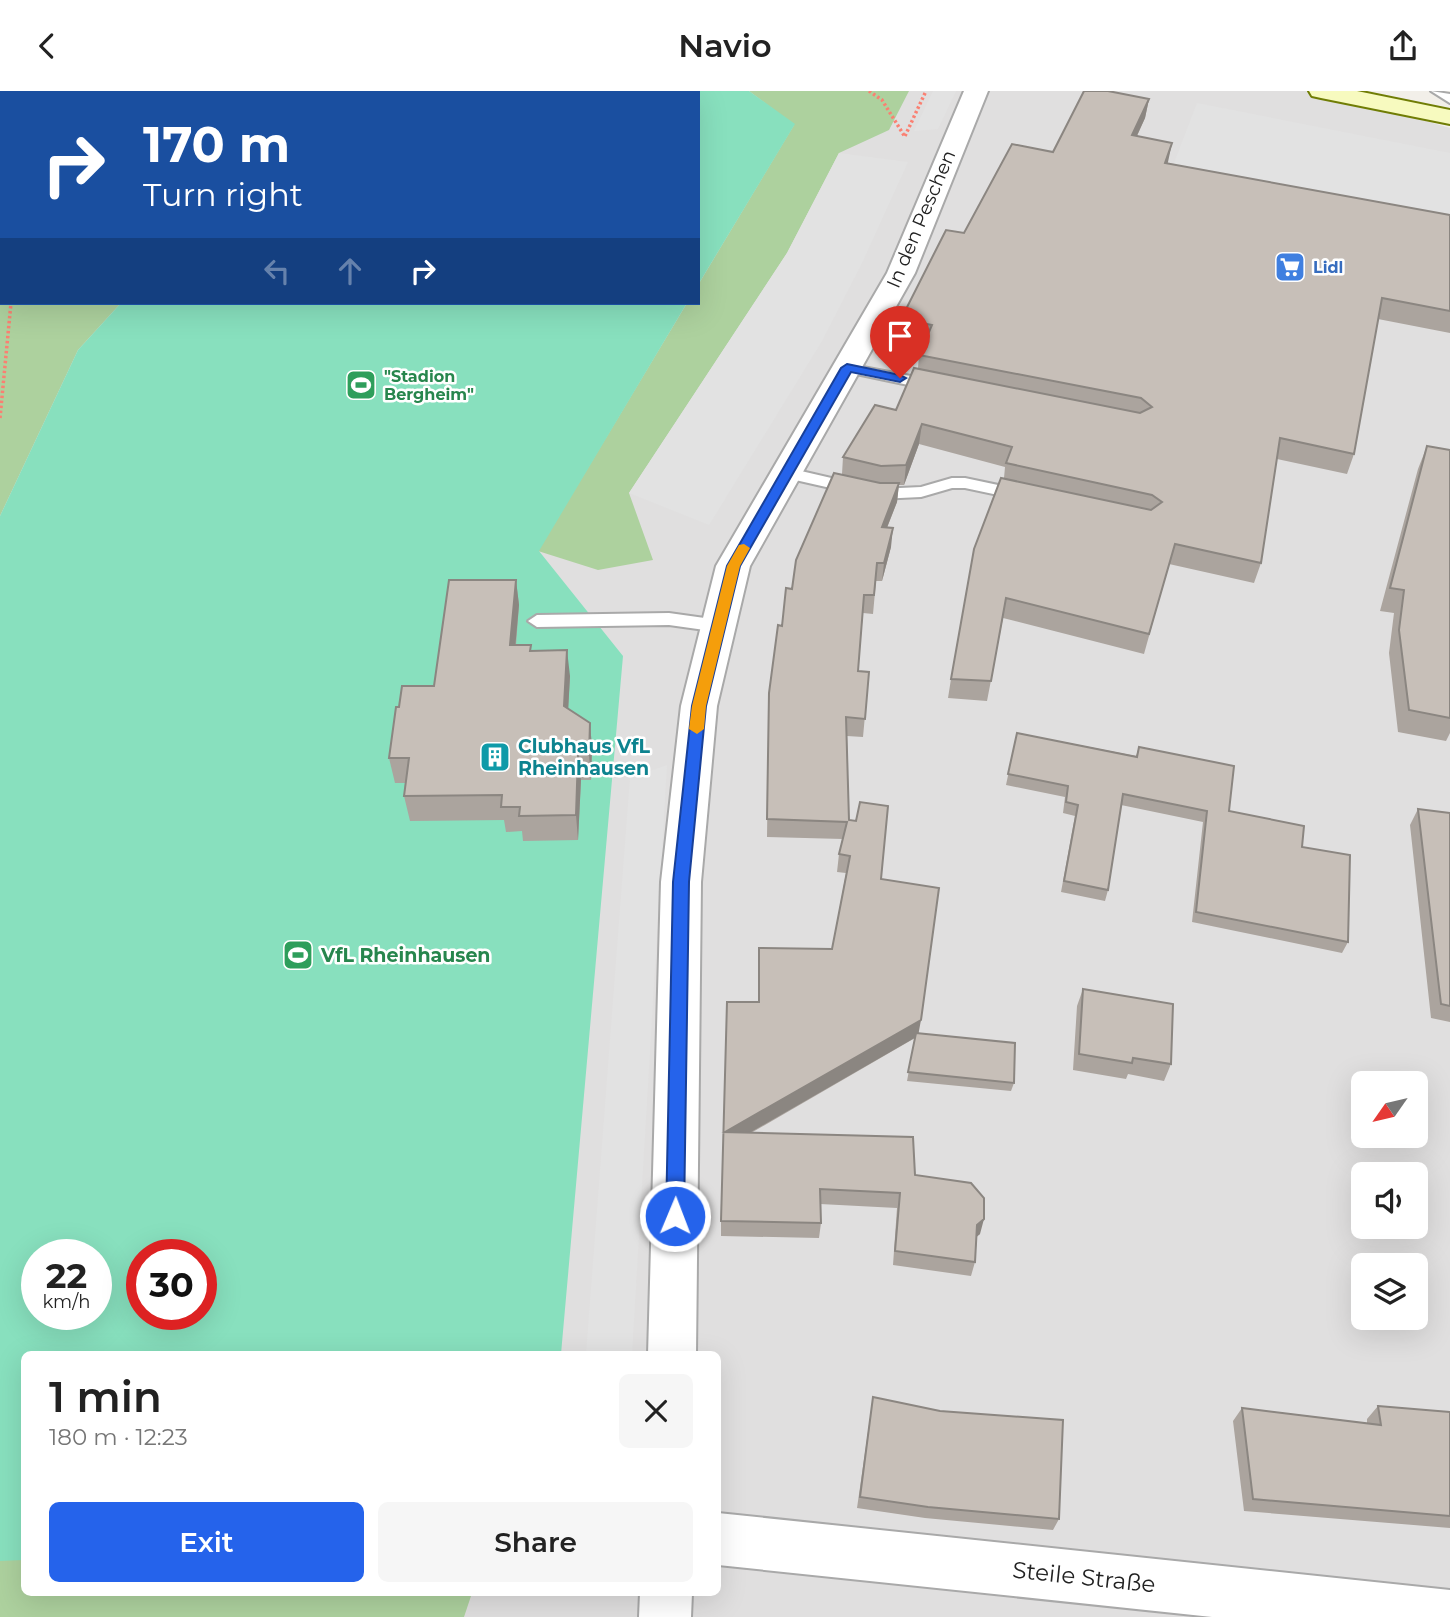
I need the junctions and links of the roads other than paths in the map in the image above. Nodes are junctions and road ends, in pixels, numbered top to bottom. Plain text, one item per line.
1 (976, 91) edge
2 (1321, 91) edge
3 (1437, 91) edge
4 (1450, 99) edge
5 (1450, 117) edge
6 (847, 368) junction
7 (952, 389) edge
8 (788, 473) junction
9 (1043, 500) edge
10 (537, 621) dead end
11 (719, 626) junction
12 (673, 1351) edge
13 (721, 1539) edge
14 (666, 1596) edge
15 (1450, 1616) edge
16 (665, 1617) edge

1 - 6 street, In den Peschen
2 - 5 street
3 - 4 lane
6 - 7 lane
6 - 8 street, In den Peschen
8 - 9 lane
8 - 11 street, In den Peschen
10 - 11 lane
11 - 12 street, In den Peschen
13 - 15 street, Steile Straße
14 - 16 street

